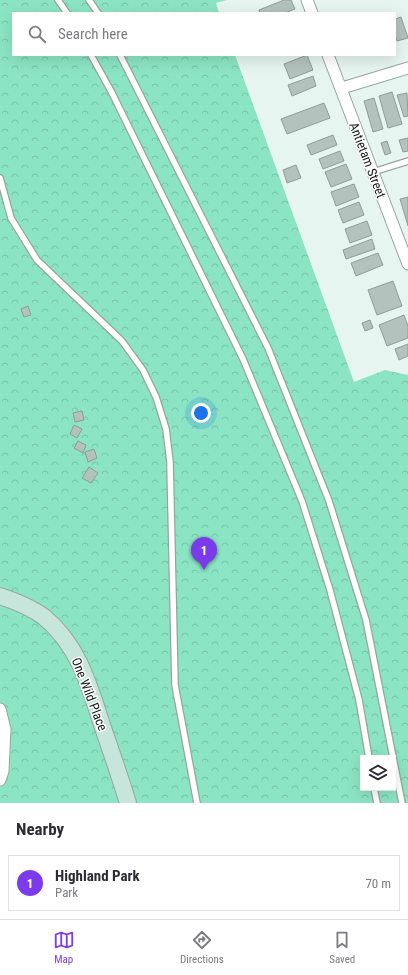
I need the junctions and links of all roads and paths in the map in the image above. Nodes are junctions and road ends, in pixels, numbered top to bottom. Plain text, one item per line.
1 (58, 0) edge
2 (89, 0) edge
3 (307, 0) edge
4 (66, 12) edge
5 (97, 12) edge
6 (312, 12) edge
7 (92, 56) edge
8 (121, 56) edge
9 (328, 56) edge
10 (408, 68) edge
11 (342, 88) junction
12 (408, 162) edge
13 (373, 172) junction
14 (0, 178) edge
15 (406, 252) edge
16 (408, 264) edge
17 (0, 596) edge
18 (0, 709) edge
19 (368, 755) edge
20 (0, 780) edge
21 (375, 791) edge
22 (128, 803) edge
23 (198, 803) edge
24 (377, 803) edge
25 (402, 803) edge

1 - 4 lane
2 - 5 lane
3 - 6 street
7 - 19 lane
8 - 25 lane
9 - 11 street, Antietam Street
10 - 11 street
11 - 13 street, Antietam Street
12 - 13 lane
13 - 15 street, Antietam Street
14 - 23 lane
15 - 16 street, Antietam Street
17 - 22 main road, One Wild Place
18 - 20 street
21 - 24 lane

